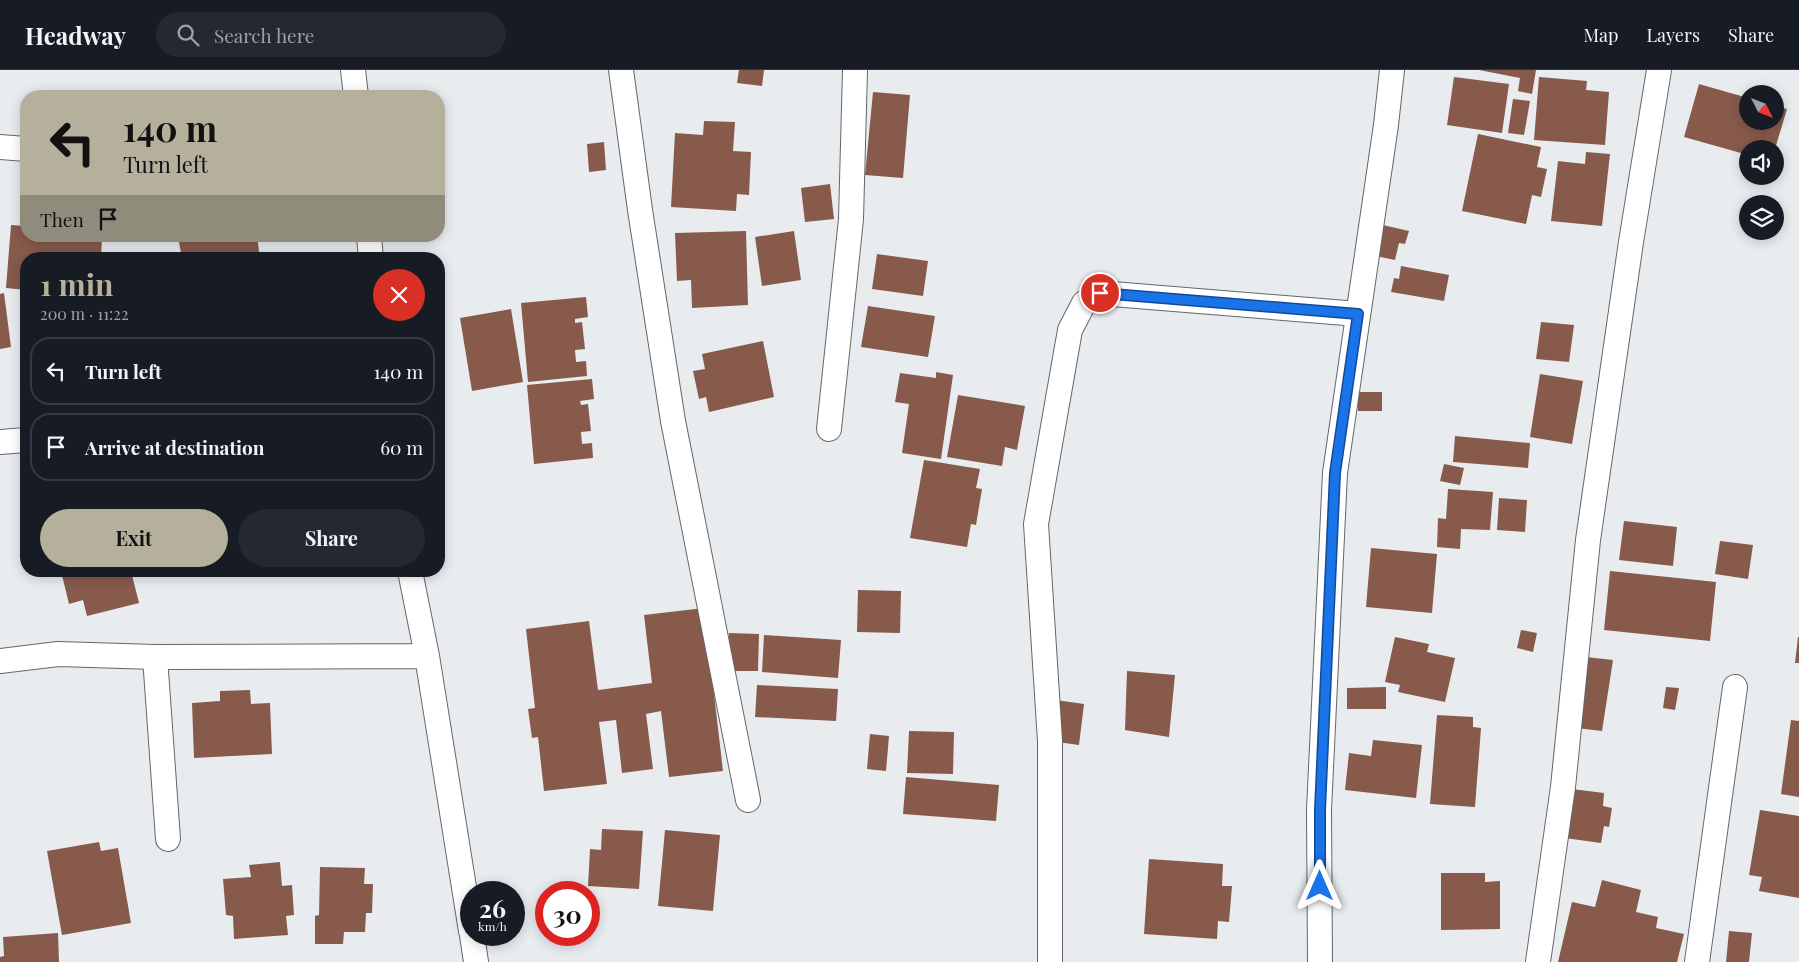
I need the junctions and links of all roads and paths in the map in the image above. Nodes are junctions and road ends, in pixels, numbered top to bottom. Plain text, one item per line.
1 (353, 70) edge
2 (621, 70) edge
3 (855, 70) edge
4 (1392, 70) edge
5 (1659, 70) edge
6 (355, 90) edge
7 (0, 147) edge
8 (20, 149) edge
9 (1358, 314) junction
10 (829, 428) dead end
11 (20, 440) edge
12 (0, 442) edge
13 (411, 577) edge
14 (427, 656) junction
15 (155, 657) junction
16 (0, 661) edge
17 (1735, 687) dead end
18 (748, 800) dead end
19 (168, 839) dead end
20 (464, 881) edge
21 (474, 946) edge
22 (476, 962) edge
23 (1050, 962) edge
24 (1320, 962) edge
25 (1538, 962) edge
26 (1697, 962) edge

1 - 6 street
2 - 18 street
3 - 10 street
4 - 9 street
5 - 25 street
7 - 8 street
9 - 23 street
9 - 24 street
11 - 12 street
13 - 14 street
14 - 15 street
14 - 20 street
15 - 16 street
15 - 19 street
17 - 26 street
21 - 22 street

